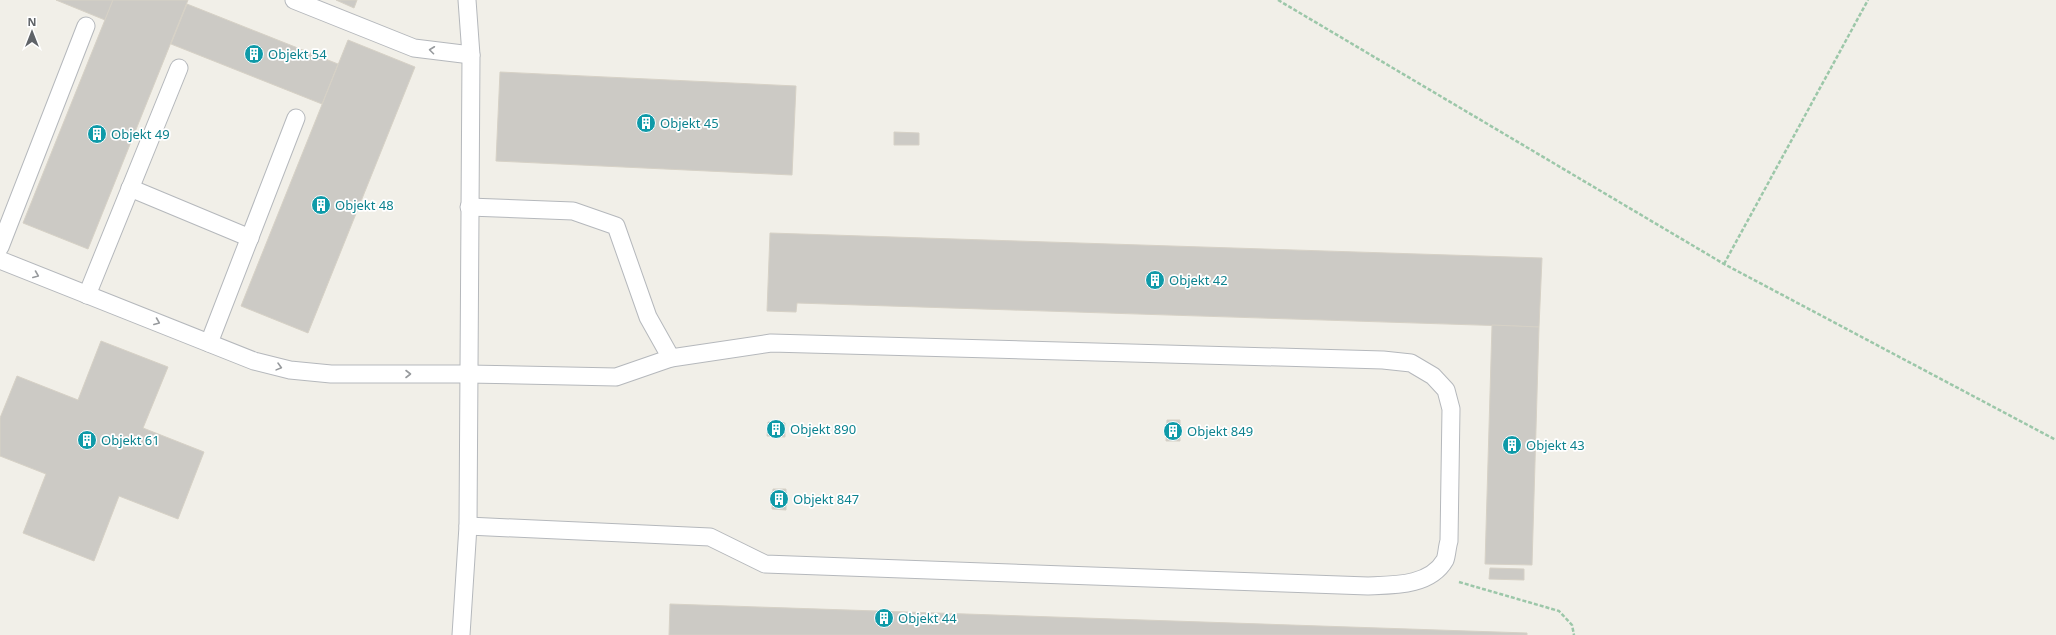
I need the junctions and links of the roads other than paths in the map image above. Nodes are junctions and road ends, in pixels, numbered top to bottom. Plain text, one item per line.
1 (294, 0) edge
2 (467, 0) edge
3 (86, 26) dead end
4 (471, 55) junction
5 (179, 68) dead end
6 (296, 118) dead end
7 (130, 188) junction
8 (469, 207) junction
9 (250, 238) junction
10 (0, 247) edge
11 (0, 260) edge
12 (87, 295) junction
13 (209, 343) junction
14 (671, 358) junction
15 (467, 374) junction
16 (468, 526) junction
17 (461, 635) edge

4 -> 1 lane
2 - 4 lane
3 - 10 lane
4 - 8 lane
5 - 7 lane
6 - 9 lane
7 - 9 lane
7 - 12 lane
8 - 14 lane
8 - 15 lane
9 - 13 lane
11 -> 12 lane
12 -> 13 lane
13 -> 15 lane
14 - 15 lane
14 - 16 lane
15 - 16 lane
16 - 17 lane

